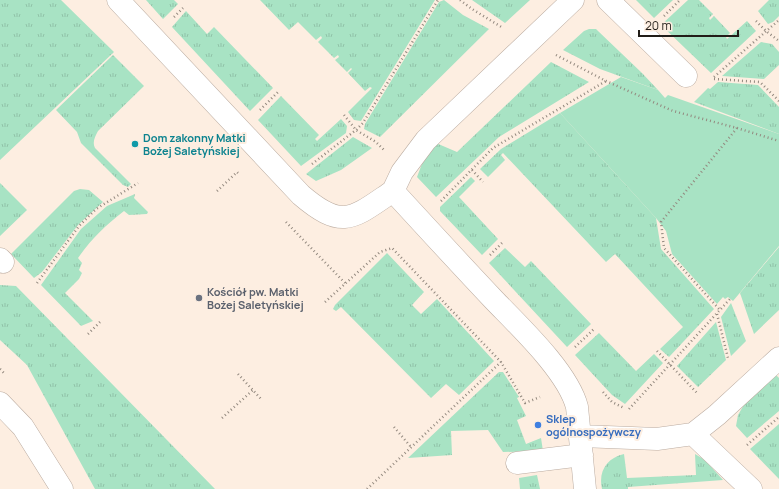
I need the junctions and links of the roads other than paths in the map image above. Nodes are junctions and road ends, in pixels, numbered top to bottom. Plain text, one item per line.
1 (118, 0) edge
2 (573, 0) edge
3 (608, 0) edge
4 (686, 76) road end
5 (392, 191) junction
6 (779, 358) edge
7 (0, 403) edge
8 (693, 434) junction
9 (581, 446) junction
10 (517, 463) dead end
11 (62, 489) edge
12 (585, 489) edge
13 (751, 489) edge

1 - 5 street
2 - 5 street
3 - 4 street
5 - 9 street
6 - 8 street
7 - 11 street
8 - 9 street
8 - 13 street
9 - 10 street
9 - 12 street

